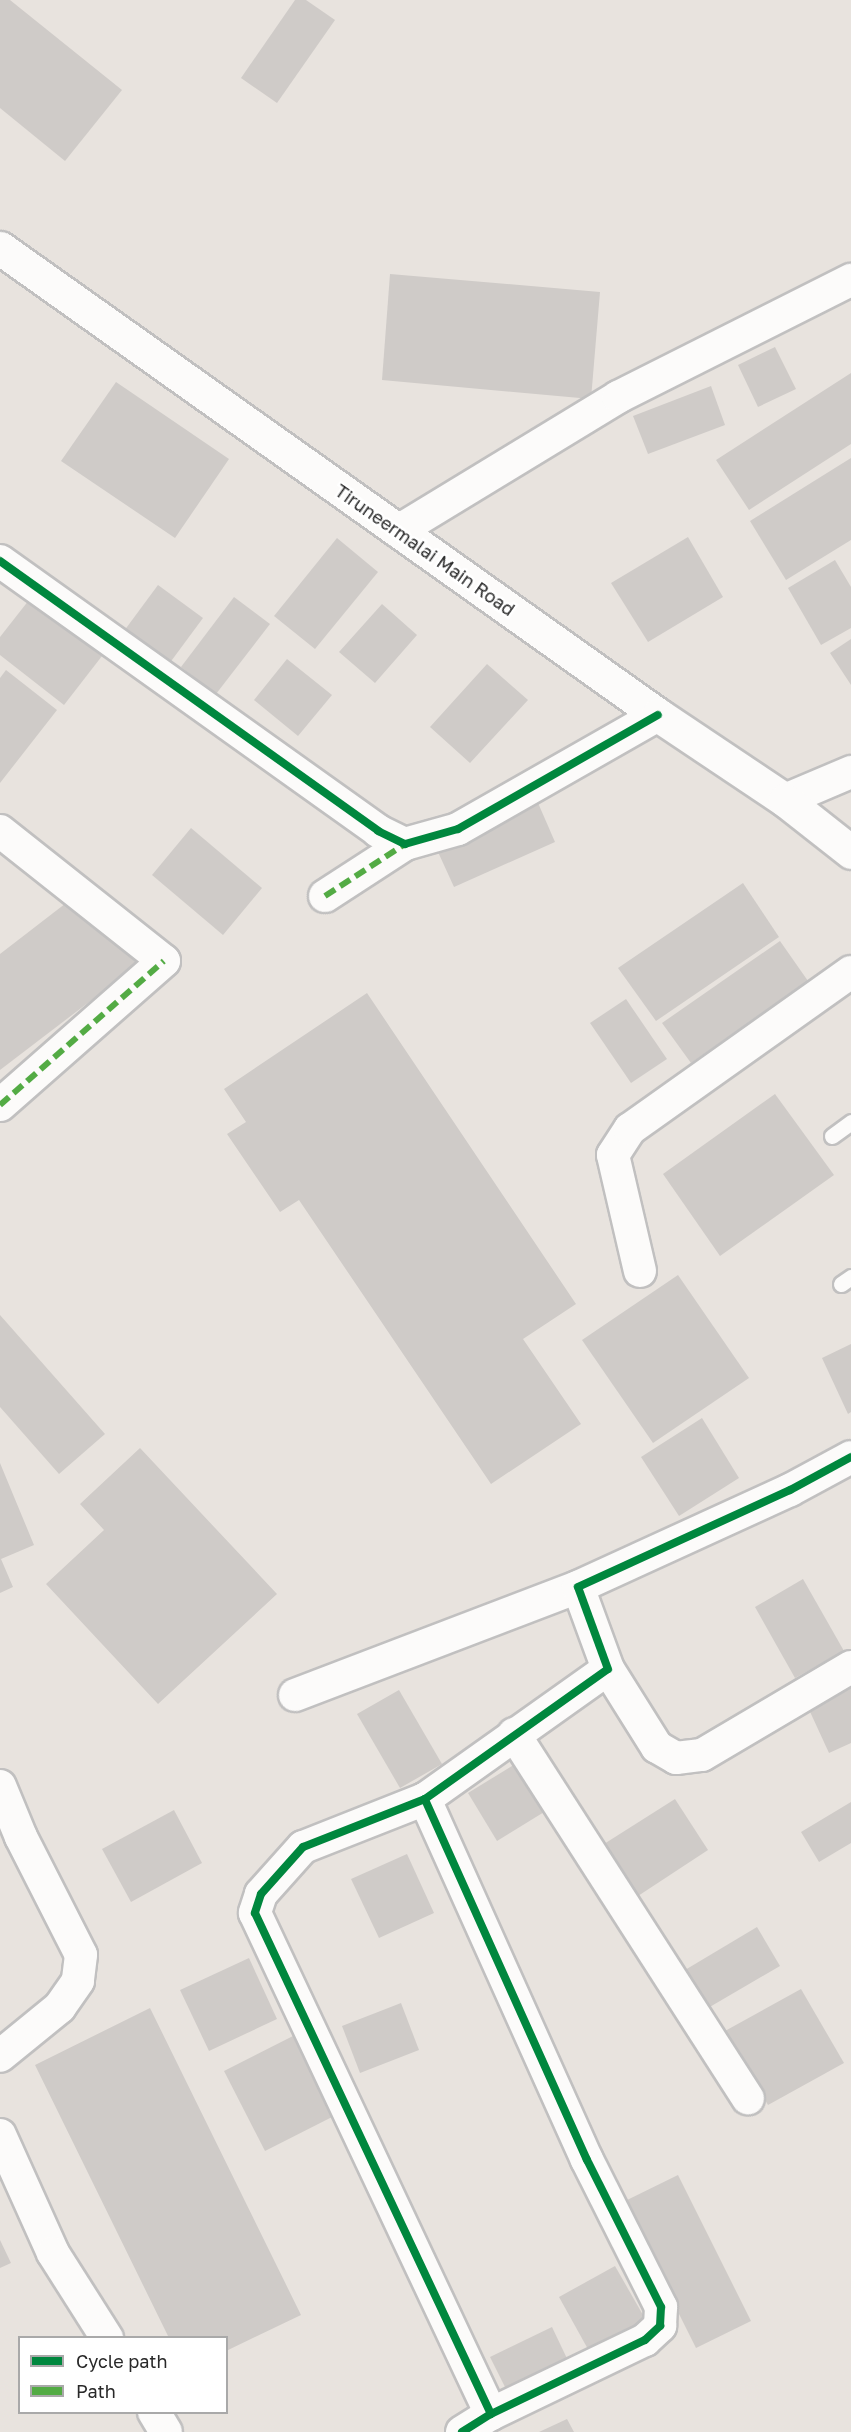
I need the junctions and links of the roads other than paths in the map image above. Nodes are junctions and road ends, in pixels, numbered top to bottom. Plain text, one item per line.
1 (0, 248) edge
2 (851, 280) edge
3 (398, 531) junction
4 (0, 561) edge
5 (658, 715) junction
6 (851, 772) edge
7 (784, 800) junction
8 (0, 831) edge
9 (405, 844) junction
10 (851, 852) edge
11 (325, 896) dead end
12 (851, 972) edge
13 (0, 1105) edge
14 (851, 1122) edge
15 (832, 1136) dead end
16 (640, 1272) dead end
17 (851, 1457) edge
18 (578, 1587) junction
19 (851, 1667) edge
20 (608, 1669) junction
21 (295, 1695) dead end
22 (514, 1734) junction
23 (0, 1786) edge
24 (425, 1799) junction
25 (0, 2056) edge
26 (748, 2098) dead end
27 (0, 2135) edge
28 (105, 2336) edge
29 (155, 2414) edge
30 (491, 2414) junction
31 (166, 2432) edge
32 (462, 2432) edge

1 - 3 main road, Tiruneermalai Main Road
2 - 3 street
3 - 5 main road, Tiruneermalai Main Road
4 - 9 street
5 - 7 main road, Tiruneermalai Main Road
5 - 9 street
6 - 7 street
7 - 10 main road, Tiruneermalai Main Road
8 - 13 street
9 - 11 street
12 - 16 street
14 - 15 lane
17 - 18 street
18 - 20 street
18 - 21 street
19 - 20 street
20 - 22 street
22 - 24 street
22 - 26 street
23 - 25 street
24 - 30 street
24 - 30 street
27 - 28 street
29 - 31 street
30 - 32 street

